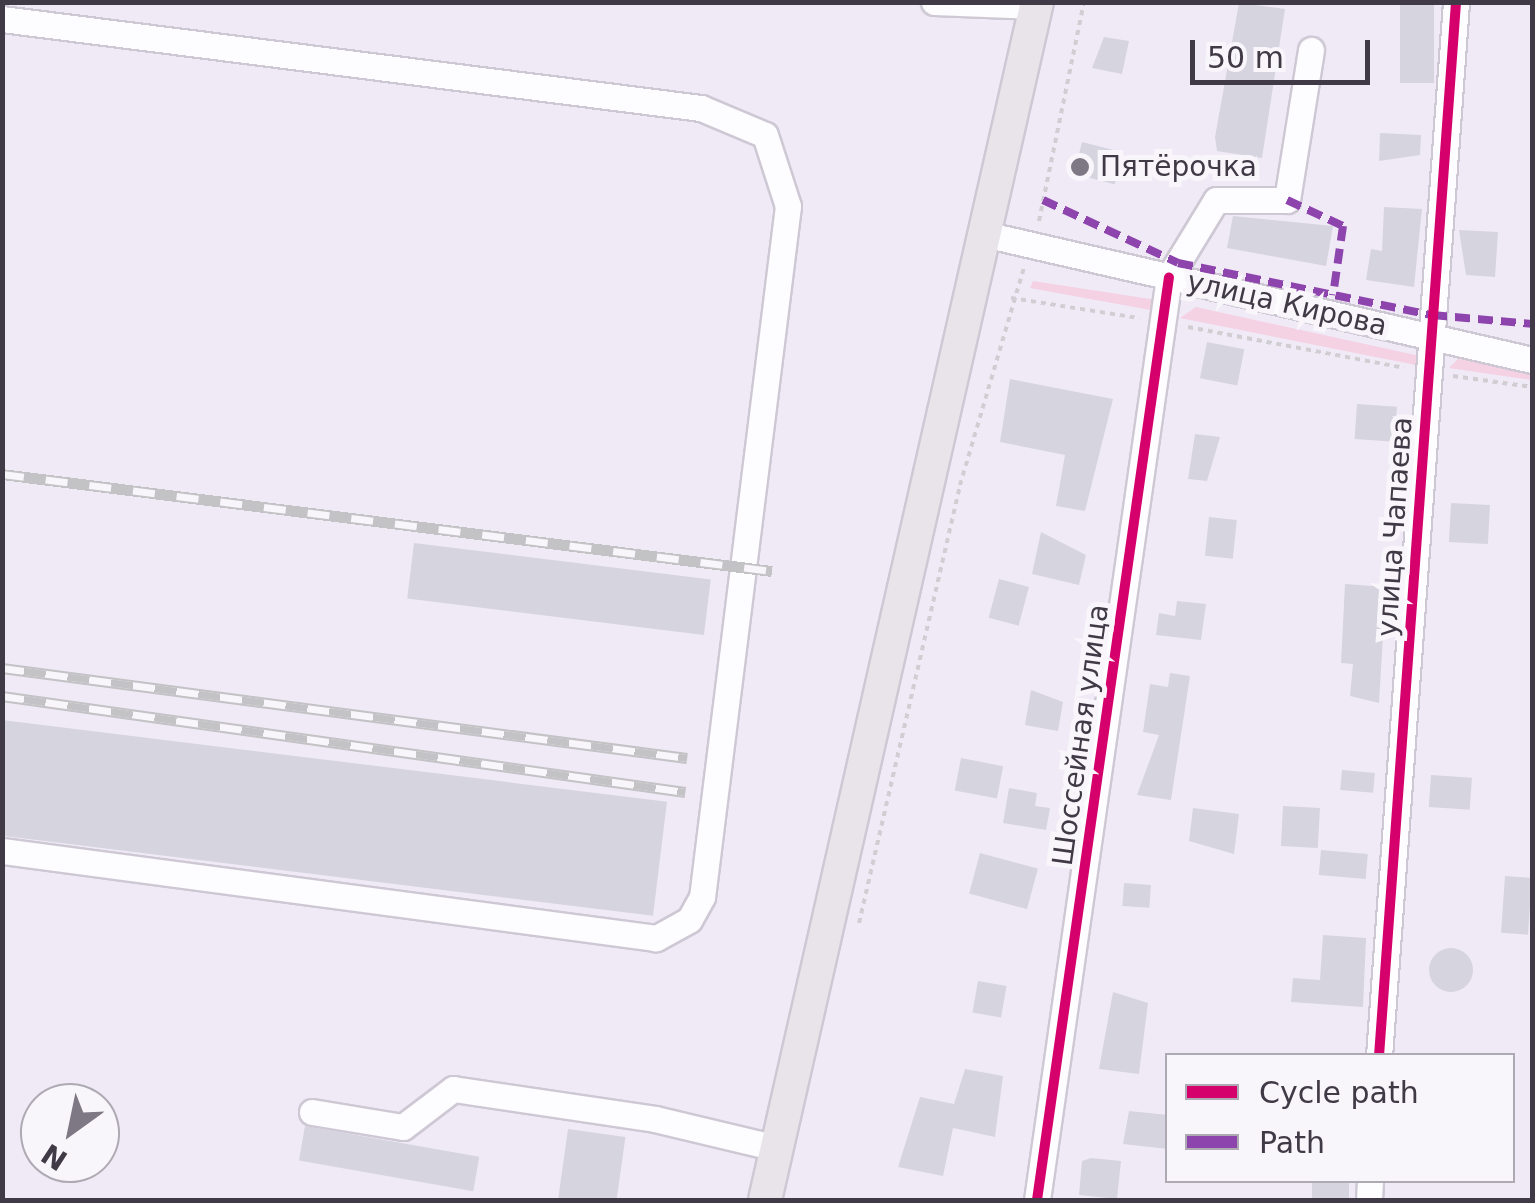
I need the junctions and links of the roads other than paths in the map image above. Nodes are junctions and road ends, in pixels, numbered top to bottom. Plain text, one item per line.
1 (934, 2) edge
2 (1456, 2) edge
3 (1036, 4) edge
4 (2, 19) edge
5 (1312, 50) dead end
6 (984, 234) junction
7 (1169, 276) junction
8 (1430, 336) junction
9 (1532, 360) edge
10 (2, 851) edge
11 (1379, 1053) edge
12 (312, 1112) dead end
13 (777, 1148) junction
14 (765, 1200) edge
15 (1038, 1200) edge

1 - 3 street
2 - 8 street, улица Чапаева
3 - 6 main road
4 - 10 street
5 - 7 street
6 - 7 street, улица Кирова
6 - 13 main road
7 - 8 street, улица Кирова
7 - 15 street, Шоссейная улица
8 - 9 street, улица Кирова
8 - 11 street, улица Чапаева
12 - 13 street
13 - 14 main road

